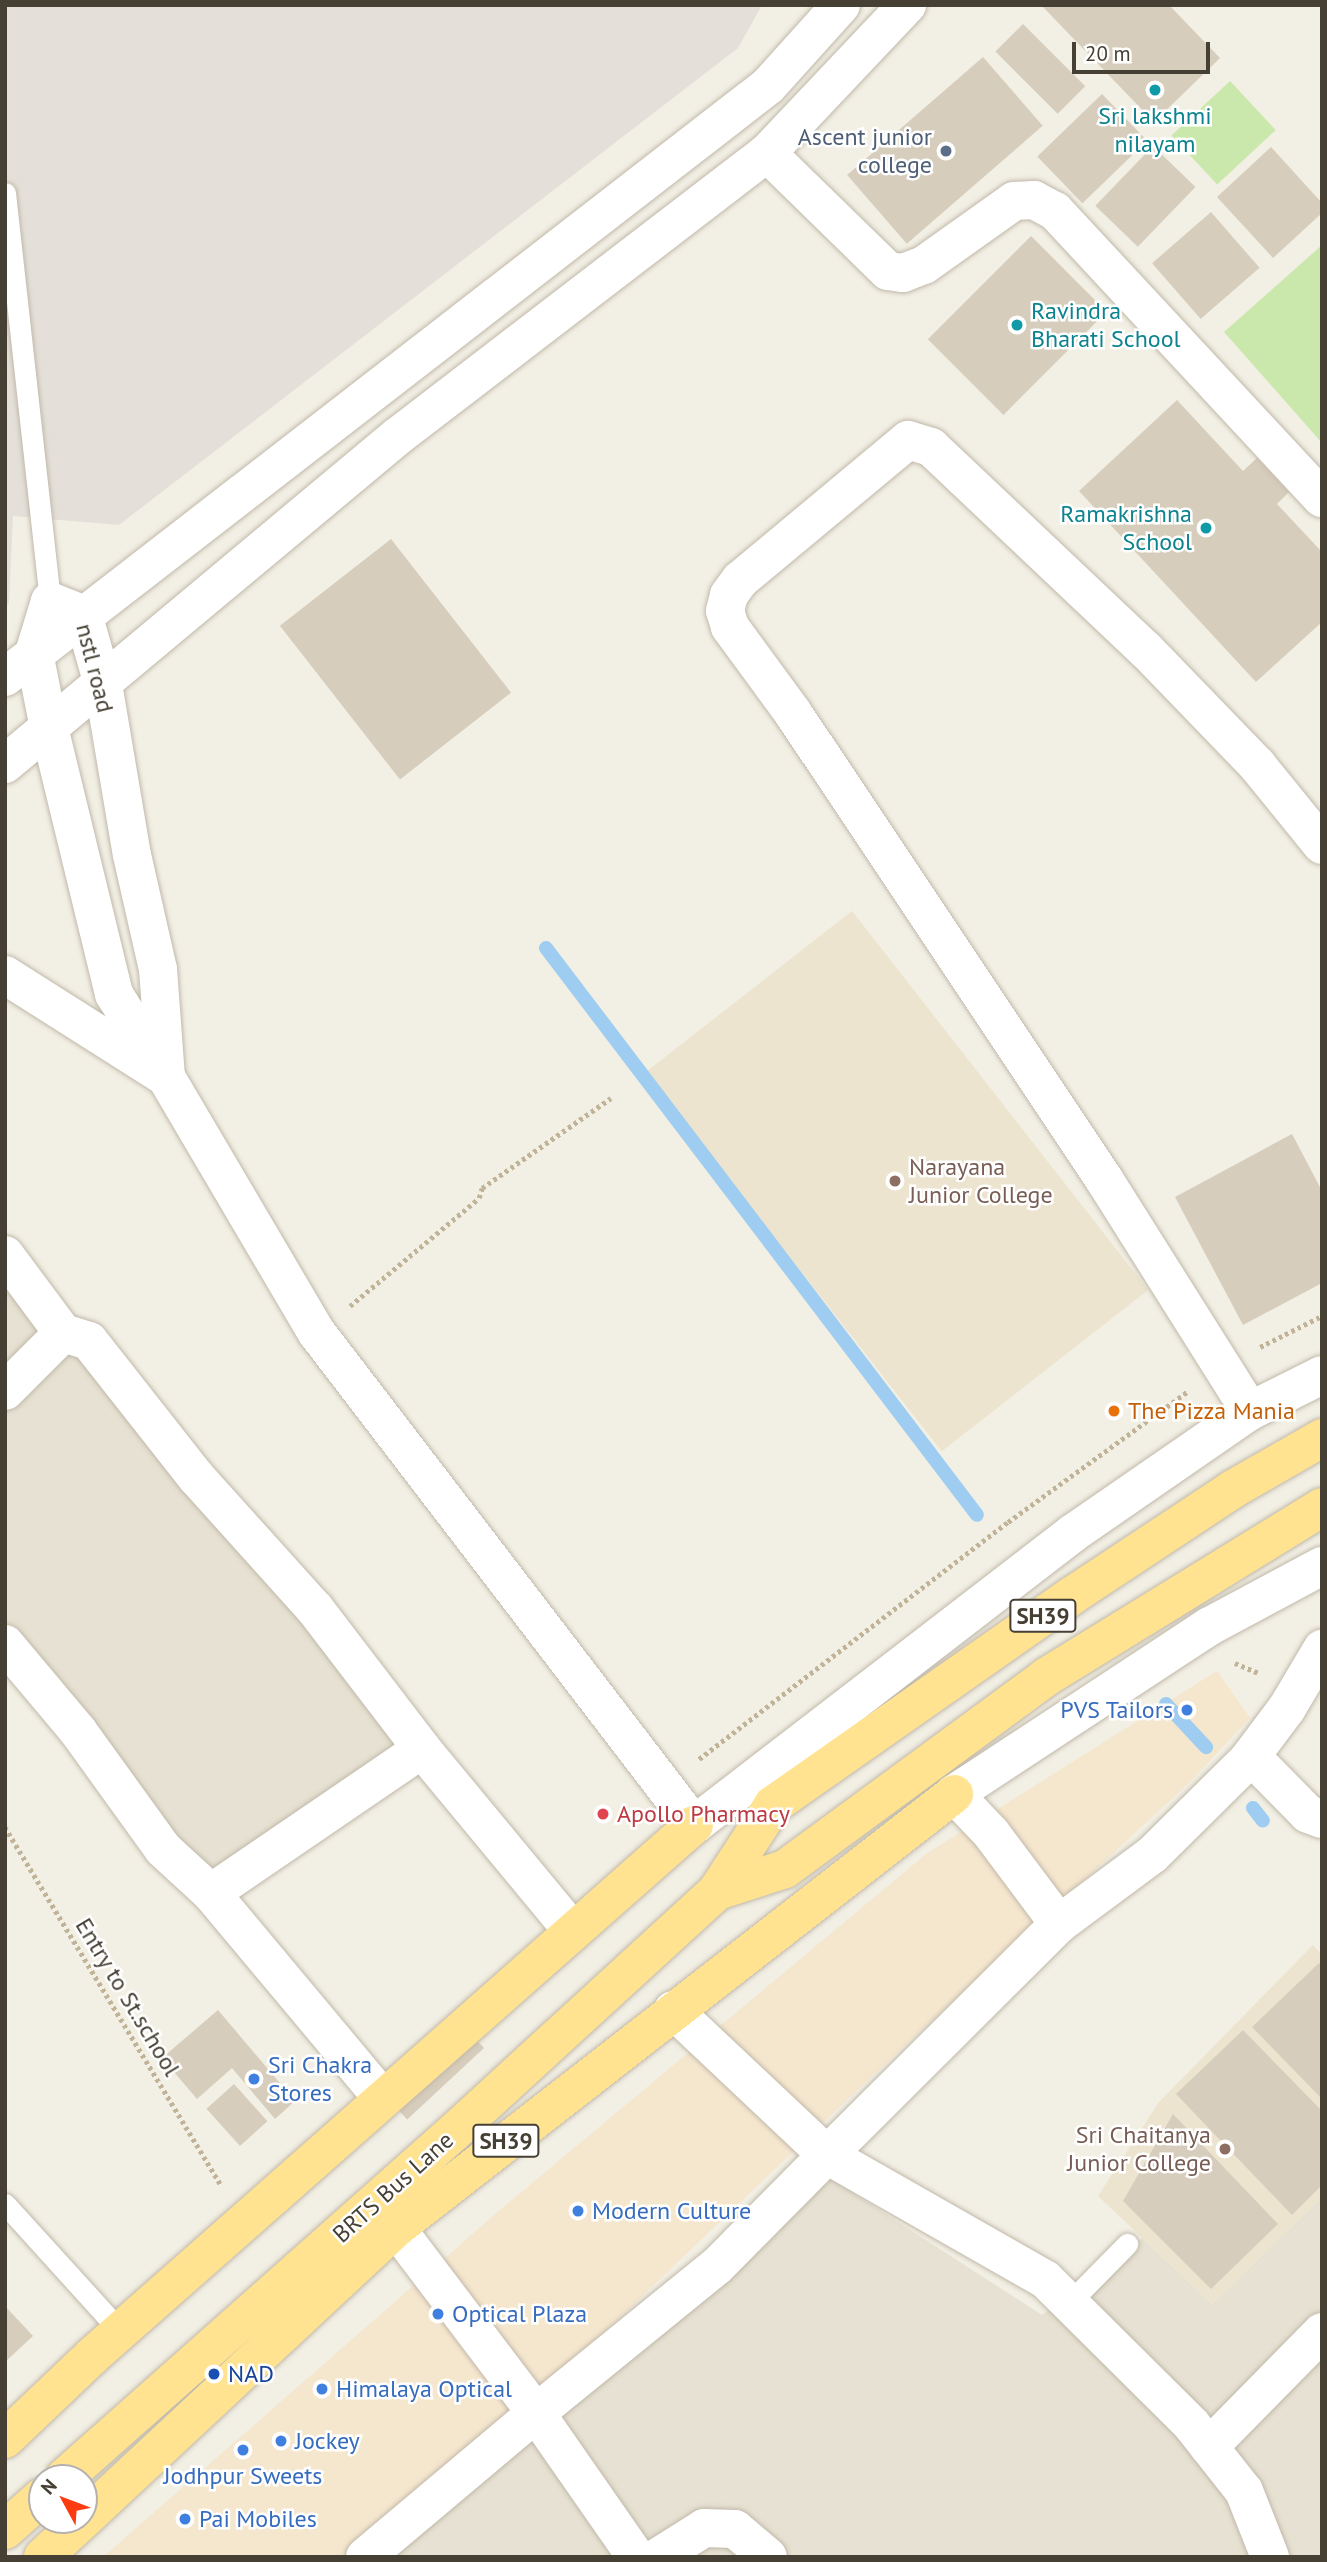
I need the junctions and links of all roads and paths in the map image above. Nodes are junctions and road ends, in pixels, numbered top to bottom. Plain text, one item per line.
1 (841, 5) edge
2 (907, 5) edge
3 (767, 153) junction
4 (5, 193) edge
5 (1322, 498) edge
6 (67, 607) junction
7 (34, 653) junction
8 (5, 677) edge
9 (103, 684) junction
10 (49, 728) junction
11 (5, 764) edge
12 (1322, 845) edge
13 (5, 975) edge
14 (166, 1077) junction
15 (611, 1098) dead end
16 (10, 1274) edge
17 (63, 1333) junction
18 (317, 1333) junction
19 (1322, 1375) edge
20 (5, 1391) edge
21 (1250, 1411) junction
22 (1322, 1438) edge
23 (1322, 1507) edge
24 (1322, 1566) edge
25 (5, 1644) edge
26 (1322, 1649) edge
27 (422, 1748) junction
28 (1251, 1756) junction
29 (954, 1794) junction
30 (1322, 1819) edge
31 (694, 1825) junction
32 (5, 1827) edge
33 (717, 1891) junction
34 (211, 1893) junction
35 (1059, 1924) junction
36 (572, 1930) junction
37 (673, 2010) junction
38 (383, 2099) junction
39 (827, 2155) junction
40 (222, 2186) dead end
41 (5, 2204) edge
42 (396, 2228) junction
43 (1127, 2244) dead end
44 (1069, 2303) junction
45 (120, 2331) junction
46 (1322, 2333) edge
47 (536, 2413) junction
48 (5, 2439) edge
49 (1209, 2447) junction
50 (80, 2464) edge
51 (98, 2505) edge
52 (28, 2509) edge
53 (5, 2530) edge
54 (67, 2534) edge
55 (43, 2557) edge
56 (365, 2557) edge
57 (636, 2557) edge
58 (658, 2557) edge
59 (768, 2557) edge
60 (1270, 2557) edge

1 - 6 street
2 - 3 street
3 - 5 street
3 - 9 street
4 - 6 lane, nstl road
6 - 7 street
6 - 9 street, nstl road
7 - 8 street
7 - 10 street
9 - 10 street
9 - 14 street, nstl road
10 - 11 street
10 - 14 street
12 - 21 street
13 - 14 street
14 - 18 street
15 - 18 path
16 - 17 street
17 - 20 street
17 - 27 street
18 - 31 street
19 - 21 street
21 - 31 street
22 - 33 main road, SH39
23 - 33 main road, SH39
24 - 29 street
25 - 34 street
26 - 28 street
27 - 34 street
27 - 36 street
28 - 30 street
28 - 35 street
29 - 35 street
29 - 37 main road, SH39
31 - 36 main road
32 - 40 path, Entry to St.school
33 - 50 main road, BRTS Bus Lane
34 - 38 street
35 - 39 street
36 - 38 main road
37 - 39 street
37 - 42 main road, SH39
38 - 45 main road
39 - 44 street
39 - 47 street
41 - 45 lane
42 - 47 street
42 - 51 main road, SH39
43 - 44 lane
44 - 49 street
45 - 48 main road
46 - 49 street
47 - 56 street
47 - 57 street
49 - 60 street
52 - 53 main road
54 - 55 main road, SH39
58 - 59 street

